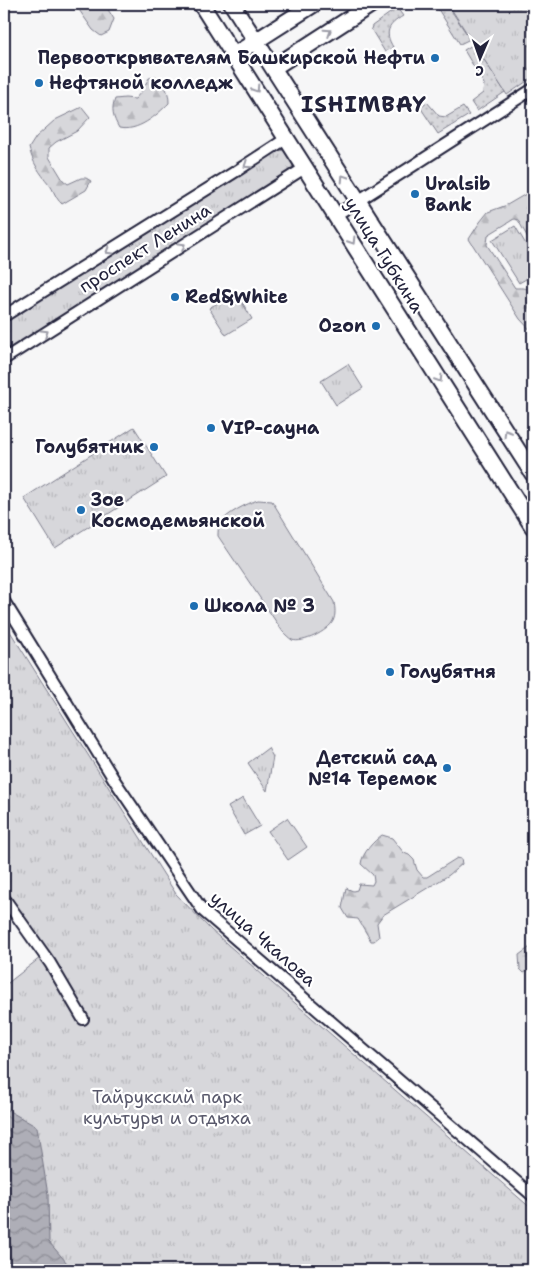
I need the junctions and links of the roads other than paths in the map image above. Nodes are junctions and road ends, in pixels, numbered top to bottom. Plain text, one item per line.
1 (202, 4) edge
2 (232, 4) edge
3 (314, 4) edge
4 (372, 4) edge
5 (256, 40) junction
6 (234, 55) junction
7 (273, 68) junction
8 (533, 89) edge
9 (288, 138) junction
10 (306, 168) junction
11 (358, 200) junction
12 (336, 214) junction
13 (4, 316) edge
14 (4, 359) edge
15 (533, 474) edge
16 (533, 527) edge
17 (4, 601) edge
18 (4, 898) edge
19 (83, 1019) dead end
20 (533, 1196) edge

1 - 6 main road, улица Губкина
2 - 5 main road, улица Губкина
3 - 5 main road
7 -> 4 main road
5 - 6 main road
5 - 7 main road, улица Губкина
6 -> 9 main road, улица Губкина
11 -> 7 main road, улица Губкина
8 - 11 street
9 - 10 main road, улица Губкина
9 -> 13 street, проспект Ленина
10 - 12 main road, улица Губкина
14 -> 10 street, проспект Ленина
11 - 12 street
15 -> 11 main road, улица Губкина
12 -> 16 main road, улица Губкина
17 - 20 street, улица Чкалова
18 - 19 street

